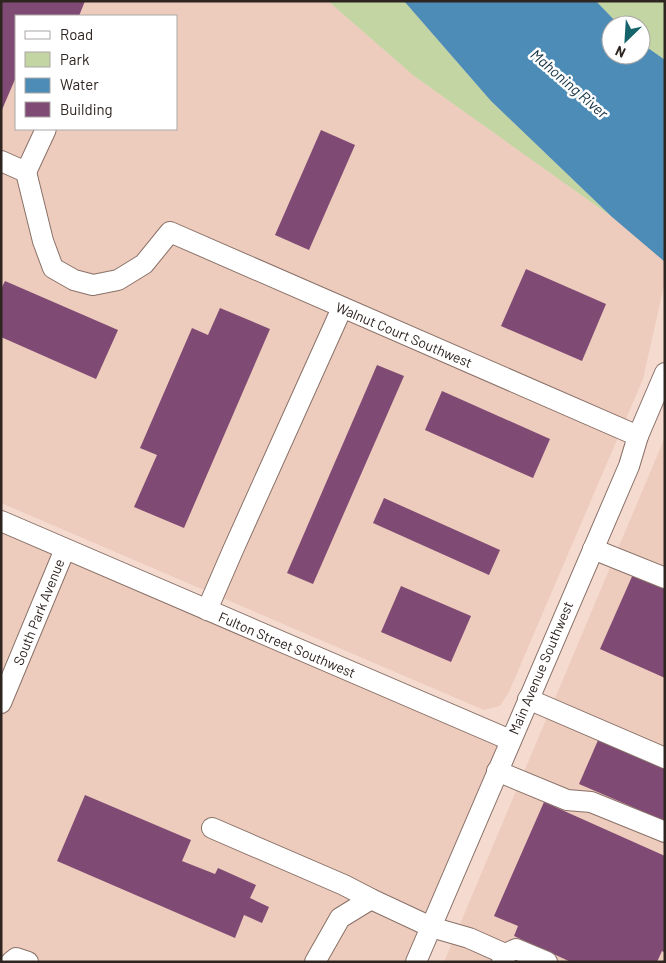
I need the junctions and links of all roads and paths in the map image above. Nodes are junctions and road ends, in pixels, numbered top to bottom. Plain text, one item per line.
1 (46, 130) edge
2 (1, 161) edge
3 (26, 172) junction
4 (342, 308) junction
5 (663, 384) edge
6 (638, 436) junction
7 (1, 521) edge
8 (65, 549) junction
9 (593, 549) junction
10 (665, 578) edge
11 (207, 610) junction
12 (528, 699) junction
13 (1, 703) edge
14 (510, 740) junction
15 (665, 758) edge
16 (497, 771) junction
17 (212, 828) dead end
18 (665, 832) edge
19 (371, 899) junction
20 (431, 927) junction
21 (504, 958) edge
22 (10, 962) edge
23 (28, 962) edge
24 (315, 962) edge
25 (416, 962) edge
26 (547, 962) edge

1 - 3 street
2 - 3 street
3 - 4 street, Walnut Court Southwest
4 - 6 street, Walnut Court Southwest
4 - 11 street
5 - 6 street, Main Avenue Southwest
6 - 9 street, Main Avenue Southwest
7 - 8 street, Fulton Street Southwest
8 - 11 street, Fulton Street Southwest
8 - 13 street, South Park Avenue
9 - 10 street
9 - 12 street, Main Avenue Southwest
11 - 14 street, Fulton Street Southwest
12 - 14 street, Main Avenue Southwest
12 - 15 street
14 - 16 street, Main Avenue Southwest
16 - 18 street
16 - 20 street, Main Avenue Southwest
17 - 19 street
19 - 20 street
19 - 24 street
20 - 21 street
20 - 25 street, Main Avenue Southwest
21 - 26 street
22 - 23 street

